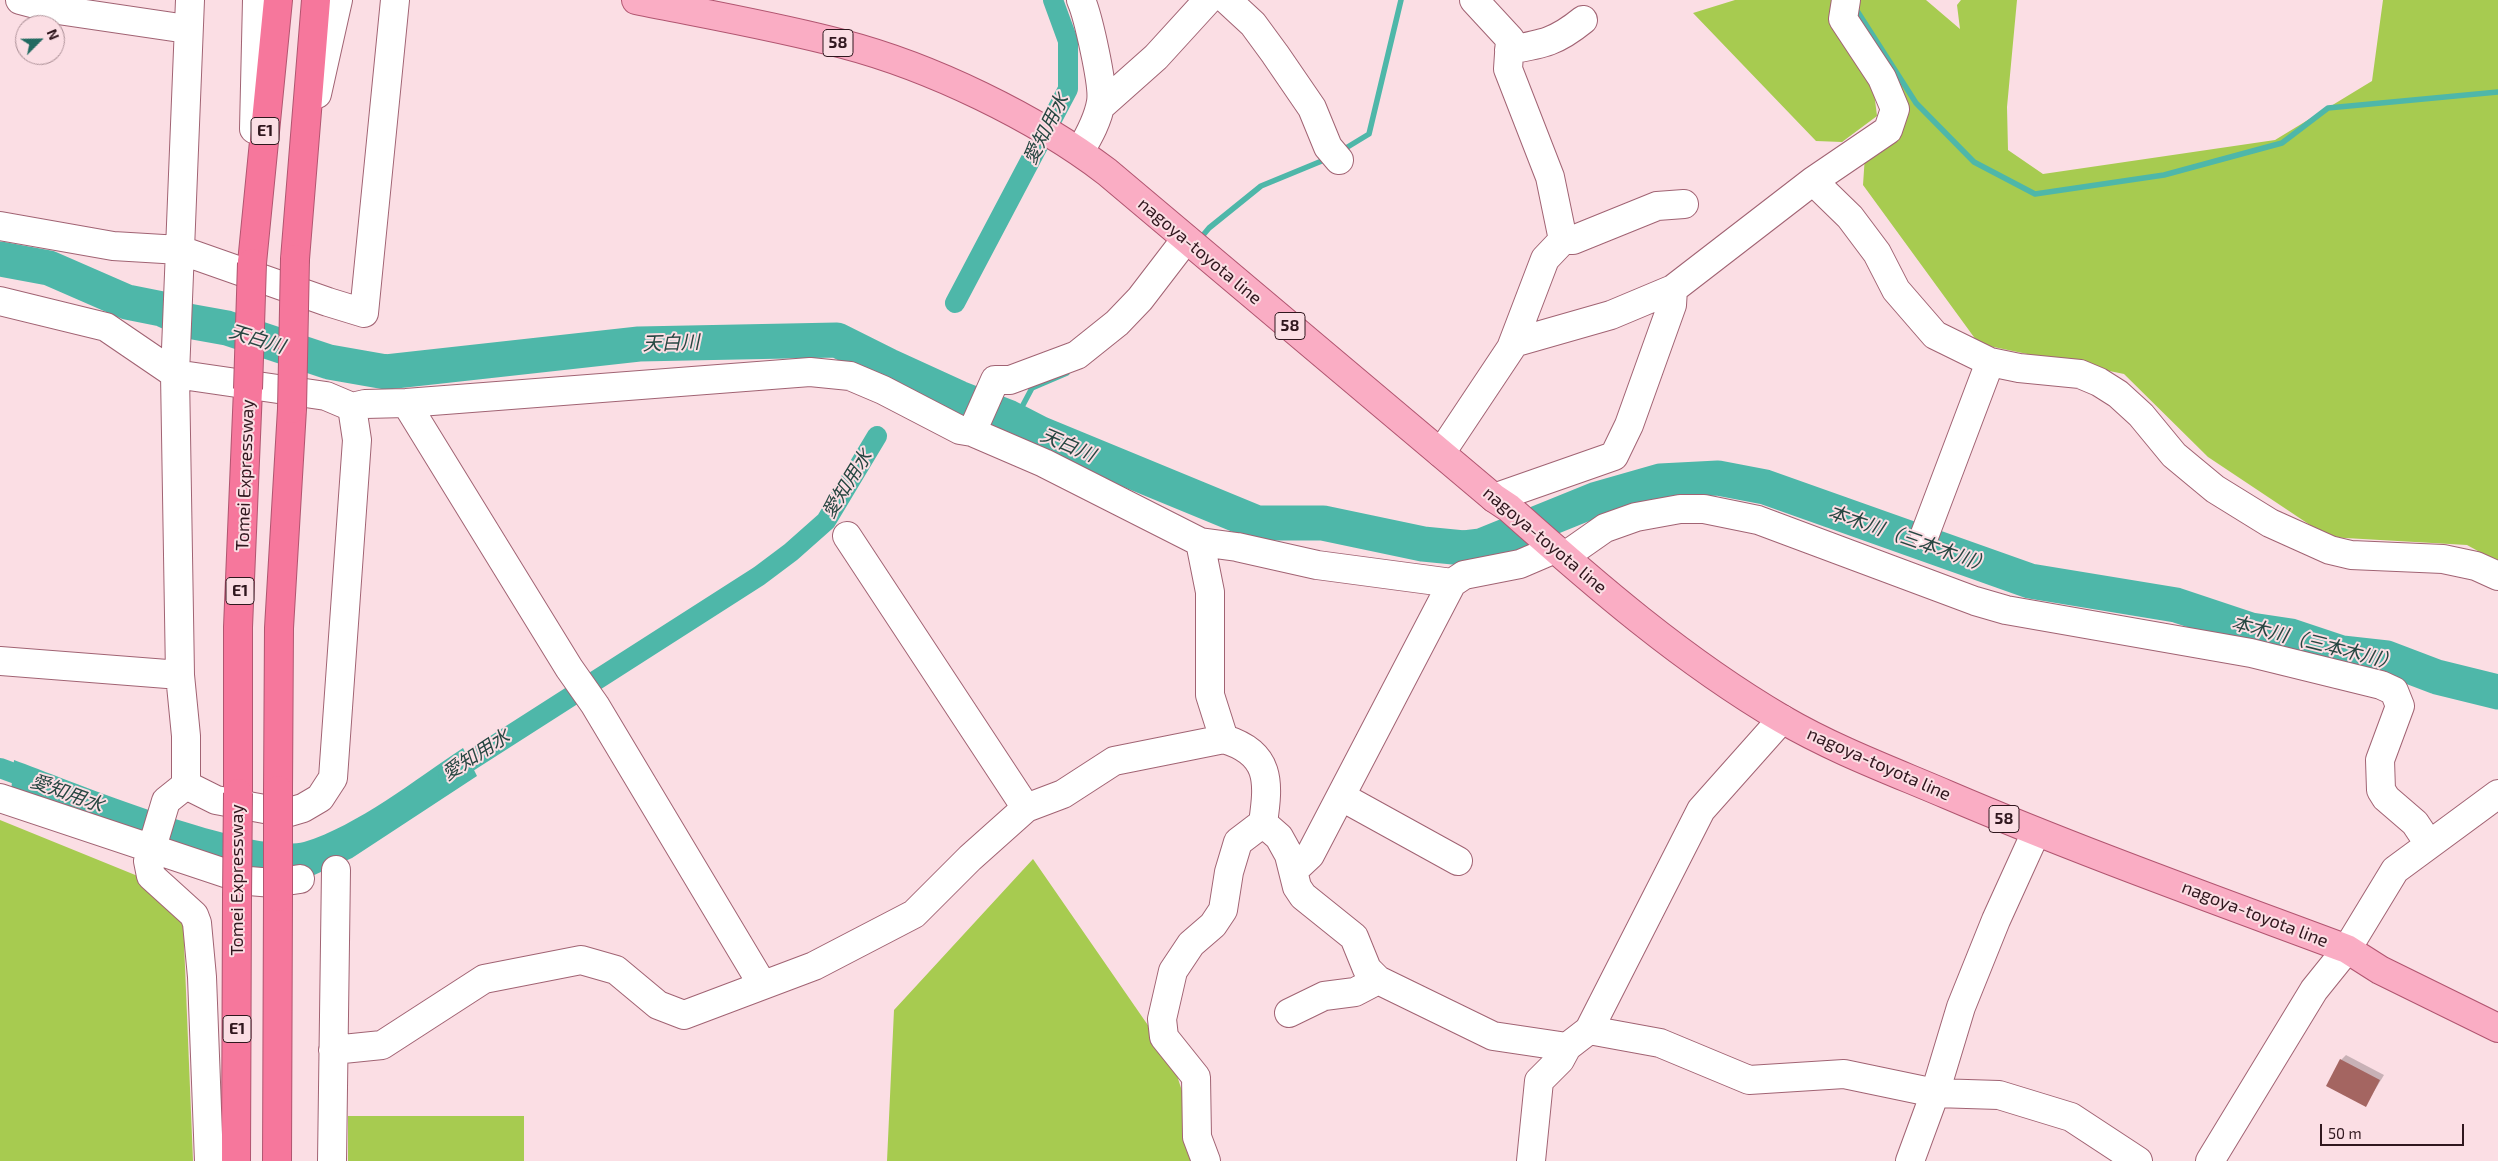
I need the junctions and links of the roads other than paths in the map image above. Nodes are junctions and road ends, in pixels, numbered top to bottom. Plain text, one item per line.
1 (20, 0) edge
2 (190, 0) edge
3 (257, 0) edge
4 (278, 0) edge
5 (316, 0) edge
6 (338, 0) edge
7 (395, 0) edge
8 (636, 0) edge
9 (1081, 0) edge
10 (1208, 0) edge
11 (1227, 0) edge
12 (1474, 0) edge
13 (1846, 0) edge
14 (1583, 20) dead end
15 (187, 29) junction
16 (1509, 50) junction
17 (1102, 100) junction
18 (1075, 148) junction
19 (302, 159) junction
20 (1339, 160) dead end
21 (1813, 181) junction
22 (1684, 204) dead end
23 (0, 226) edge
24 (1186, 239) junction
25 (1564, 240) junction
26 (180, 250) junction
27 (252, 263) junction
28 (1673, 289) junction
29 (0, 301) edge
30 (1513, 343) junction
31 (1990, 362) junction
32 (176, 363) junction
33 (406, 404) junction
34 (352, 406) junction
35 (972, 432) junction
36 (1441, 453) junction
37 (1502, 503) junction
38 (1925, 534) dead end
39 (847, 536) dead end
40 (1200, 542) junction
41 (1556, 549) junction
42 (2498, 576) edge
43 (1452, 583) junction
44 (0, 661) edge
45 (180, 675) junction
46 (1782, 719) junction
47 (1224, 739) junction
48 (186, 785) junction
49 (2498, 794) edge
50 (1342, 797) junction
51 (0, 798) edge
52 (1026, 808) junction
53 (1262, 823) junction
54 (2036, 832) junction
55 (2429, 844) junction
56 (150, 849) junction
57 (1458, 861) dead end
58 (336, 870) dead end
59 (1294, 870) junction
60 (300, 879) dead end
61 (2347, 949) junction
62 (1378, 980) junction
63 (762, 984) junction
64 (1289, 1013) dead end
65 (2498, 1028) edge
66 (1589, 1030) junction
67 (1567, 1047) junction
68 (333, 1050) junction
69 (1935, 1093) junction
70 (209, 1161) edge
71 (236, 1161) edge
72 (276, 1161) edge
73 (332, 1161) edge
74 (1206, 1161) edge
75 (1531, 1161) edge
76 (1910, 1161) edge
77 (2138, 1161) edge
78 (2210, 1161) edge

1 - 15 street
2 - 15 street
3 - 27 street
4 - 27 highway, Tomei Expressway / E1
5 - 19 highway, E1
6 - 19 street
7 - 26 street
8 - 18 main road, nagoya-toyota line / 58
9 - 17 street
10 - 17 street
11 - 20 street
12 - 16 street
13 - 21 street
14 - 16 street
15 - 26 street
16 - 25 street
17 - 18 street
18 - 24 main road, nagoya-toyota line / 58
19 - 72 highway, E1, bridge
21 - 28 street
21 - 31 street
22 - 25 street
23 - 26 street
24 - 35 street
24 - 36 main road, nagoya-toyota line / 58
25 - 30 street
26 - 32 street
27 - 71 highway, Tomei Expressway / E1, bridge
28 - 30 street
28 - 37 street
29 - 32 street
30 - 36 street
31 - 38 street
31 - 42 street
32 - 34 street
32 - 45 street
33 - 34 street
33 - 35 street
33 - 63 street
34 - 48 street
35 - 40 street
36 - 37 main road, nagoya-toyota line / 58
37 - 41 main road, nagoya-toyota line / 58
39 - 52 street
40 - 43 street
40 - 47 street
41 - 43 street
41 - 46 main road, nagoya-toyota line / 58
41 - 55 street
43 - 50 street
44 - 45 street
45 - 48 street
46 - 54 main road, nagoya-toyota line / 58
46 - 66 street
47 - 52 street
47 - 53 street
48 - 56 street
49 - 55 street
50 - 57 street
50 - 59 street
51 - 56 street
52 - 63 street
53 - 59 street
53 - 74 street
54 - 61 main road, nagoya-toyota line / 58
54 - 69 street
55 - 61 street
56 - 60 street
56 - 70 street
58 - 68 street
59 - 62 street
61 - 65 main road, nagoya-toyota line / 58
61 - 78 street
62 - 64 street
62 - 67 street
63 - 68 street
66 - 67 street
66 - 69 street
67 - 75 street
68 - 73 street
69 - 76 street
69 - 77 street

